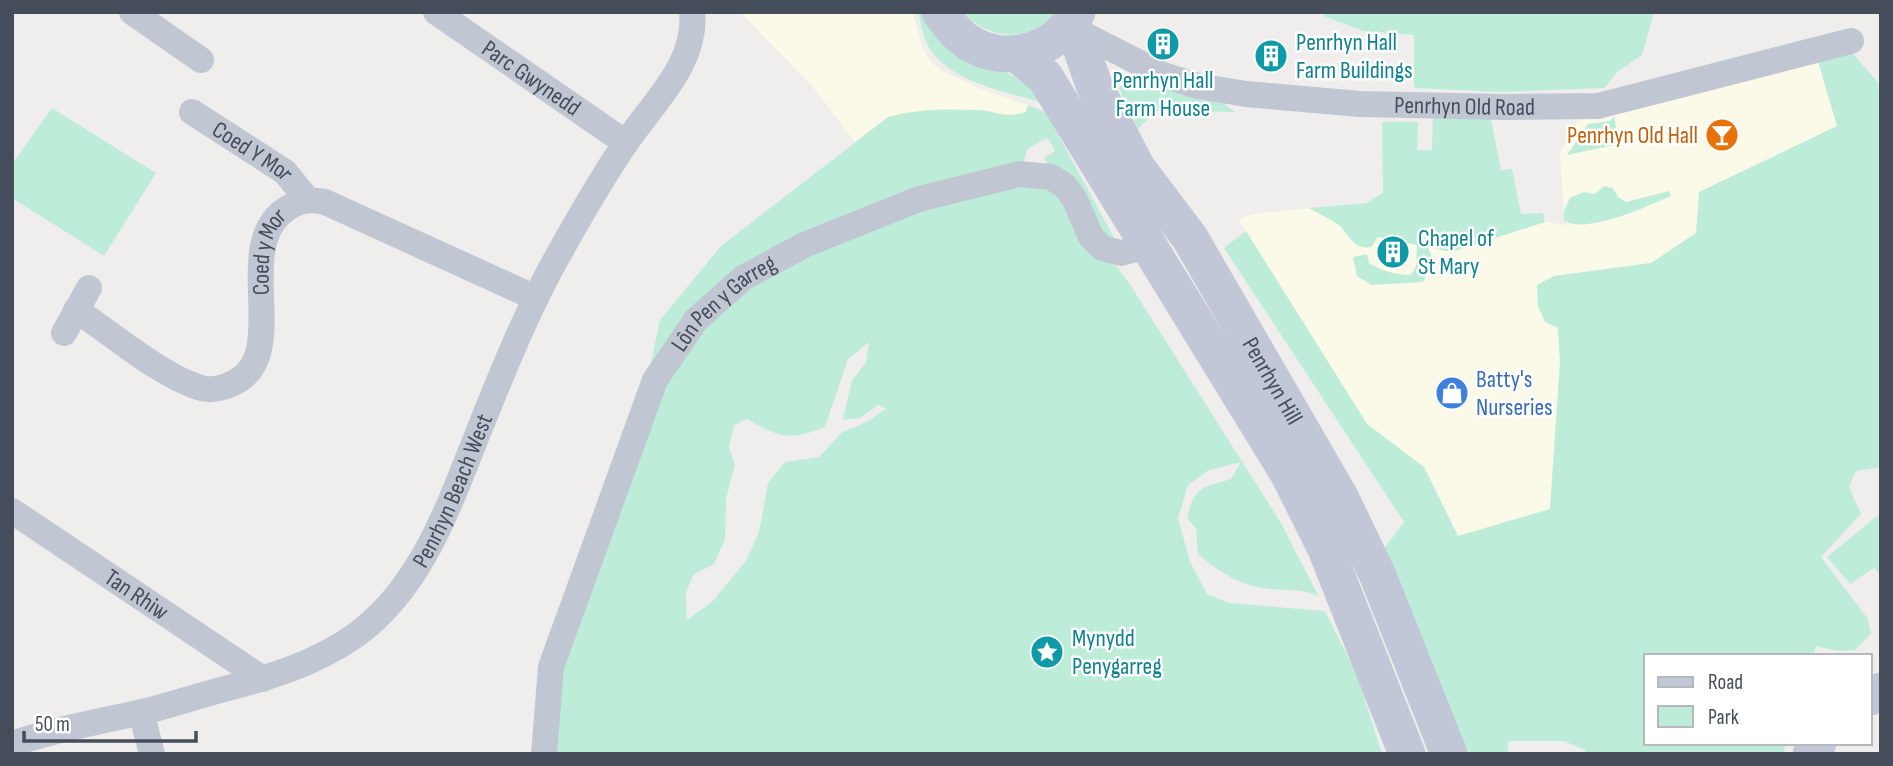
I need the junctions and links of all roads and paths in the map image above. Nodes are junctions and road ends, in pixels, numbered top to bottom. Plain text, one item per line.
1 (132, 12) edge
2 (436, 12) edge
3 (692, 12) edge
4 (940, 12) edge
5 (164, 21) edge
6 (1075, 22) edge
7 (1851, 41) dead end
8 (1121, 52) junction
9 (1017, 54) junction
10 (201, 60) dead end
11 (1094, 85) junction
12 (192, 111) dead end
13 (626, 143) junction
14 (307, 199) junction
15 (1147, 246) junction
16 (536, 298) junction
17 (76, 310) dead end
18 (12, 511) edge
19 (262, 679) junction
20 (141, 712) junction
21 (12, 744) edge
22 (152, 754) edge
23 (544, 754) edge
24 (1407, 754) edge
25 (1449, 754) edge

1 - 5 street
2 - 13 street, Parc Gwynedd
3 - 13 street, Penrhyn Beach West
4 - 9 main road
5 - 10 street
6 - 8 street, Penrhyn Old Road
6 - 9 main road
6 - 11 main road, Penrhyn Hill
7 - 8 street, Penrhyn Old Road
8 - 11 street
9 - 15 main road, Penrhyn Hill
11 - 25 main road, Penrhyn Hill
12 - 14 street, Coed Y Mor
13 - 16 street, Penrhyn Beach West
14 - 16 street, Coed y Mor
14 - 17 street, Coed y Mor
15 - 23 street, Lôn Pen y Garreg
15 - 24 main road, Penrhyn Hill
16 - 19 street, Penrhyn Beach West
18 - 19 street, Tan Rhiw
19 - 20 street, Penrhyn Beach West
20 - 21 street, Penrhyn Beach West
20 - 22 street

